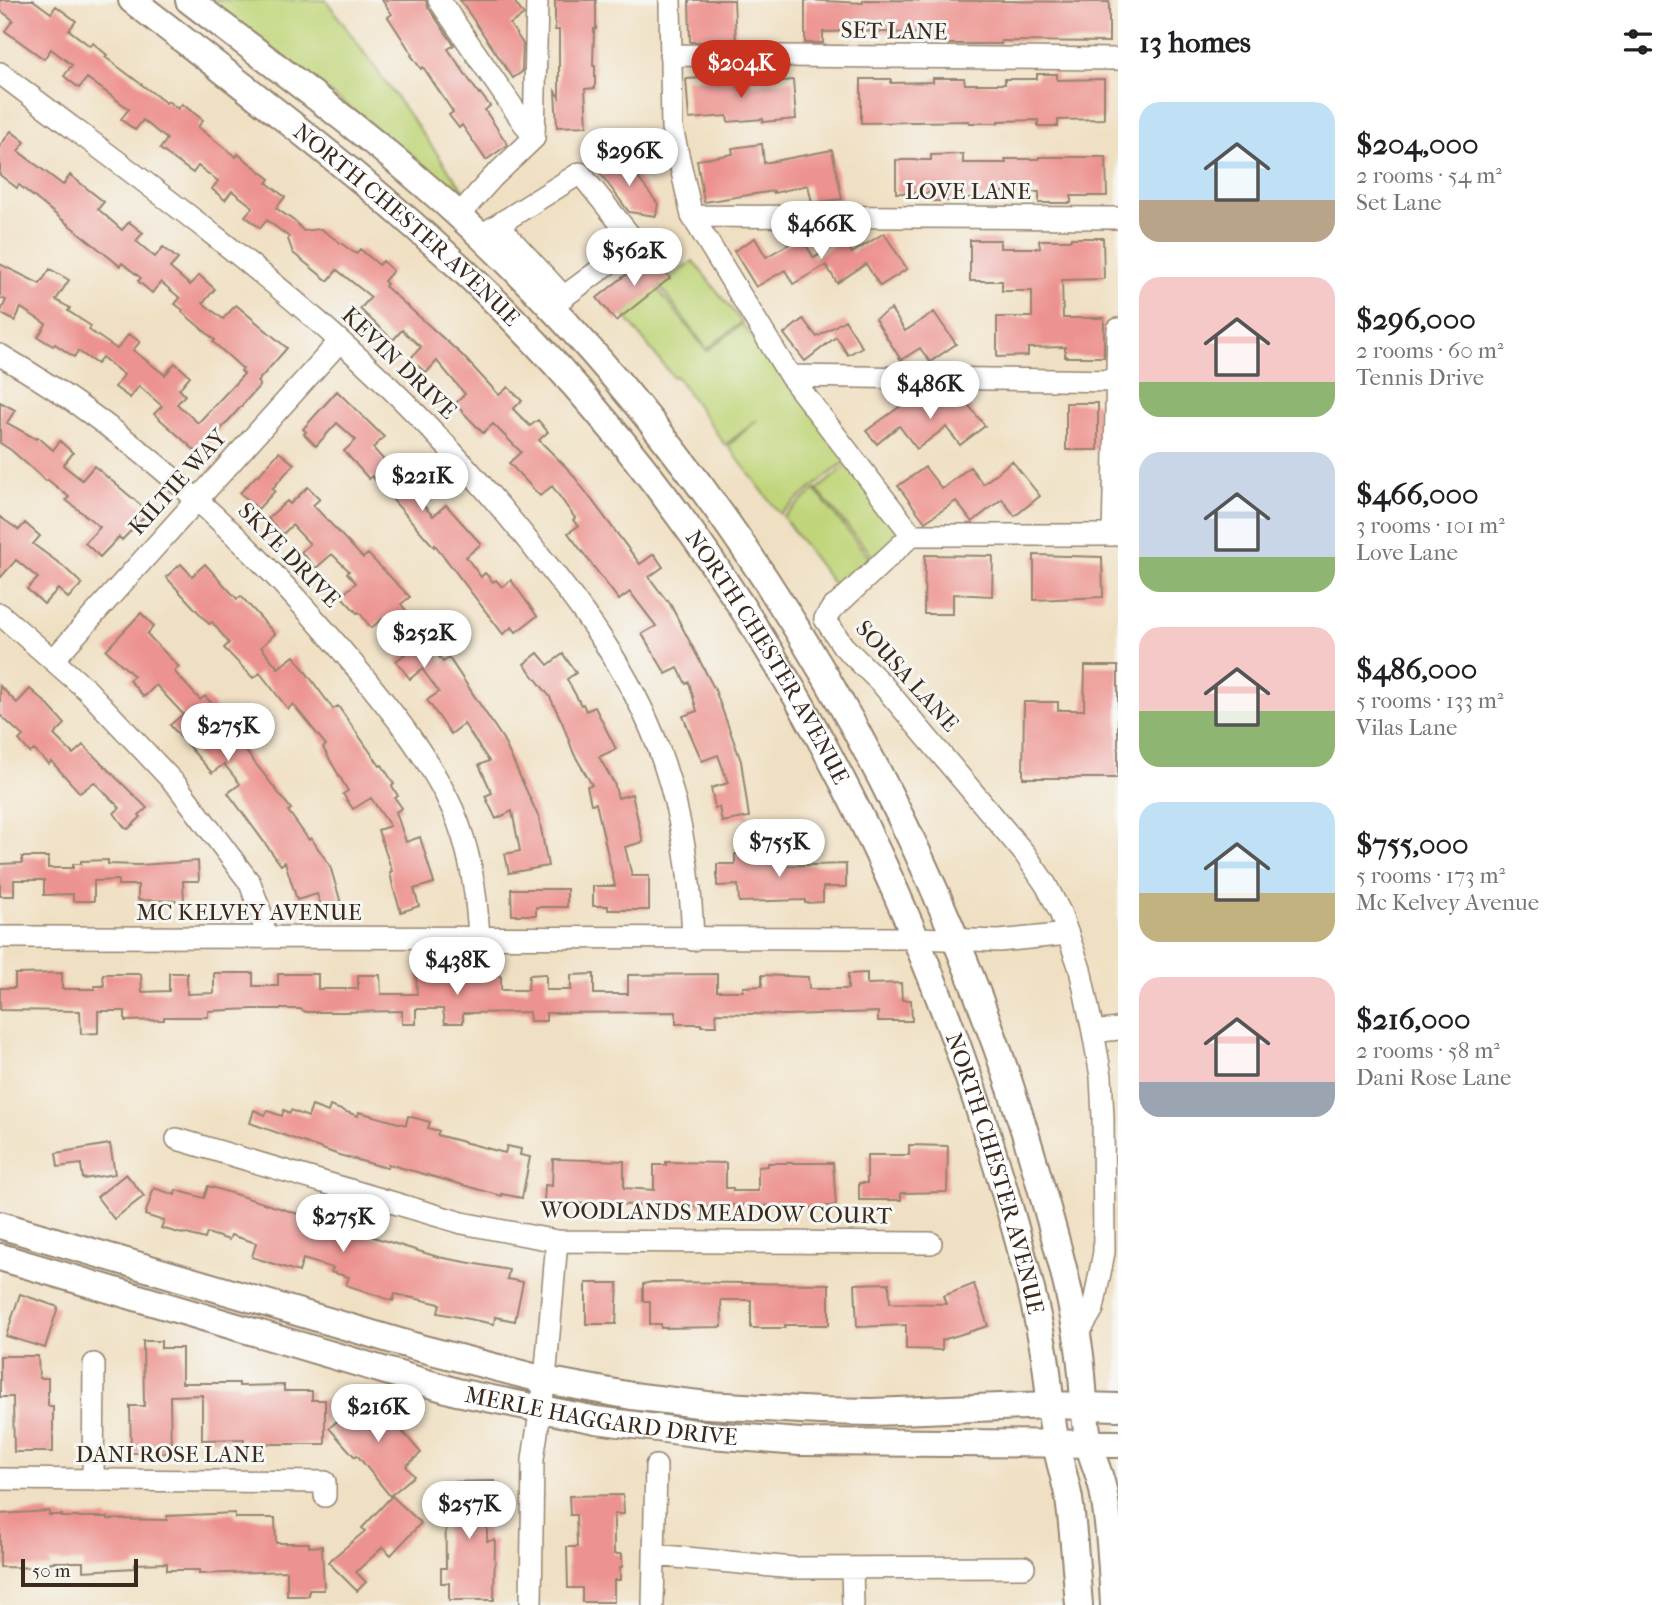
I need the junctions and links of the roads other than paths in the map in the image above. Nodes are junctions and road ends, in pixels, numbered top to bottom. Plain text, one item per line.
1 (132, 0) edge
2 (189, 0) edge
3 (439, 0) edge
4 (537, 0) edge
5 (670, 0) edge
6 (670, 55) junction
7 (1118, 59) edge
8 (0, 72) edge
9 (534, 138) junction
10 (458, 216) junction
11 (692, 216) junction
12 (1118, 218) edge
13 (489, 230) junction
14 (487, 293) junction
15 (557, 302) junction
16 (1118, 330) edge
17 (340, 341) junction
18 (0, 355) edge
19 (790, 376) junction
20 (1116, 381) junction
21 (197, 500) junction
22 (912, 535) junction
23 (0, 614) edge
24 (54, 659) junction
25 (1068, 934) junction
26 (0, 937) edge
27 (265, 938) junction
28 (917, 938) junction
29 (479, 939) junction
30 (955, 939) junction
31 (693, 940) junction
32 (1118, 1029) edge
33 (1093, 1032) junction
34 (177, 1139) dead end
35 (0, 1225) edge
36 (557, 1241) junction
37 (931, 1243) dead end
38 (0, 1257) edge
39 (1077, 1336) junction
40 (94, 1364) dead end
41 (545, 1380) junction
42 (1049, 1405) junction
43 (1085, 1406) junction
44 (1118, 1407) edge
45 (541, 1410) junction
46 (1055, 1443) junction
47 (1089, 1444) junction
48 (1118, 1444) edge
49 (656, 1466) dead end
50 (0, 1479) edge
51 (93, 1480) junction
52 (325, 1496) dead end
53 (1112, 1519) edge
54 (654, 1555) junction
55 (1024, 1567) dead end
56 (852, 1569) junction
57 (531, 1605) edge
58 (653, 1605) edge
59 (853, 1605) edge
60 (1079, 1605) edge
61 (1114, 1605) edge

1 - 14 main road, NORTH CHESTER AVENUE
2 - 10 main road, NORTH CHESTER AVENUE
3 - 9 street
4 - 9 street
5 - 6 street
6 - 7 street, SET LANE
6 - 11 street
8 - 17 street, KEVIN DRIVE
9 - 10 street, NORTH CHESTER AVENUE
10 - 13 main road, NORTH CHESTER AVENUE
11 - 12 street, LOVE LANE
11 - 19 street
13 - 15 main road, NORTH CHESTER AVENUE
13 - 15 street
14 - 15 main road
14 - 28 main road, NORTH CHESTER AVENUE
15 - 30 main road, NORTH CHESTER AVENUE
16 - 20 street
17 - 21 street, KILTIE WAY
17 - 31 street, KEVIN DRIVE
18 - 21 street, SKYE DRIVE
19 - 20 street
19 - 22 street
20 - 22 street
21 - 24 street, KILTIE WAY
21 - 29 street, SKYE DRIVE
22 - 25 street, SOUSA LANE
23 - 24 street
24 - 27 street
25 - 30 street, MC KELVEY AVENUE
25 - 33 street
26 - 27 street, MC KELVEY AVENUE
27 - 29 street, MC KELVEY AVENUE
28 - 30 street, MC KELVEY AVENUE
28 - 31 street, MC KELVEY AVENUE
28 - 42 main road, NORTH CHESTER AVENUE
29 - 31 street, MC KELVEY AVENUE
30 - 39 main road, NORTH CHESTER AVENUE
32 - 33 street
33 - 39 street
34 - 36 street, WOODLANDS MEADOW COURT
35 - 41 main road, MERLE HAGGARD DRIVE
36 - 37 street, WOODLANDS MEADOW COURT
36 - 41 street
38 - 45 main road, MERLE HAGGARD DRIVE
39 - 43 main road, NORTH CHESTER AVENUE
40 - 51 street
41 - 42 main road, MERLE HAGGARD DRIVE
41 - 45 street
42 - 43 main road, MERLE HAGGARD DRIVE
42 - 46 main road, NORTH CHESTER AVENUE
43 - 44 main road, MERLE HAGGARD DRIVE
43 - 47 main road, NORTH CHESTER AVENUE
45 - 46 main road, MERLE HAGGARD DRIVE
45 - 57 street
46 - 47 main road, MERLE HAGGARD DRIVE
46 - 60 main road, NORTH CHESTER AVENUE
47 - 48 main road, MERLE HAGGARD DRIVE
47 - 53 main road, NORTH CHESTER AVENUE
49 - 54 street
50 - 51 street, DANI ROSE LANE
51 - 52 street, DANI ROSE LANE
53 - 61 main road, NORTH CHESTER AVENUE
54 - 56 street
54 - 58 street
55 - 56 street
56 - 59 street

